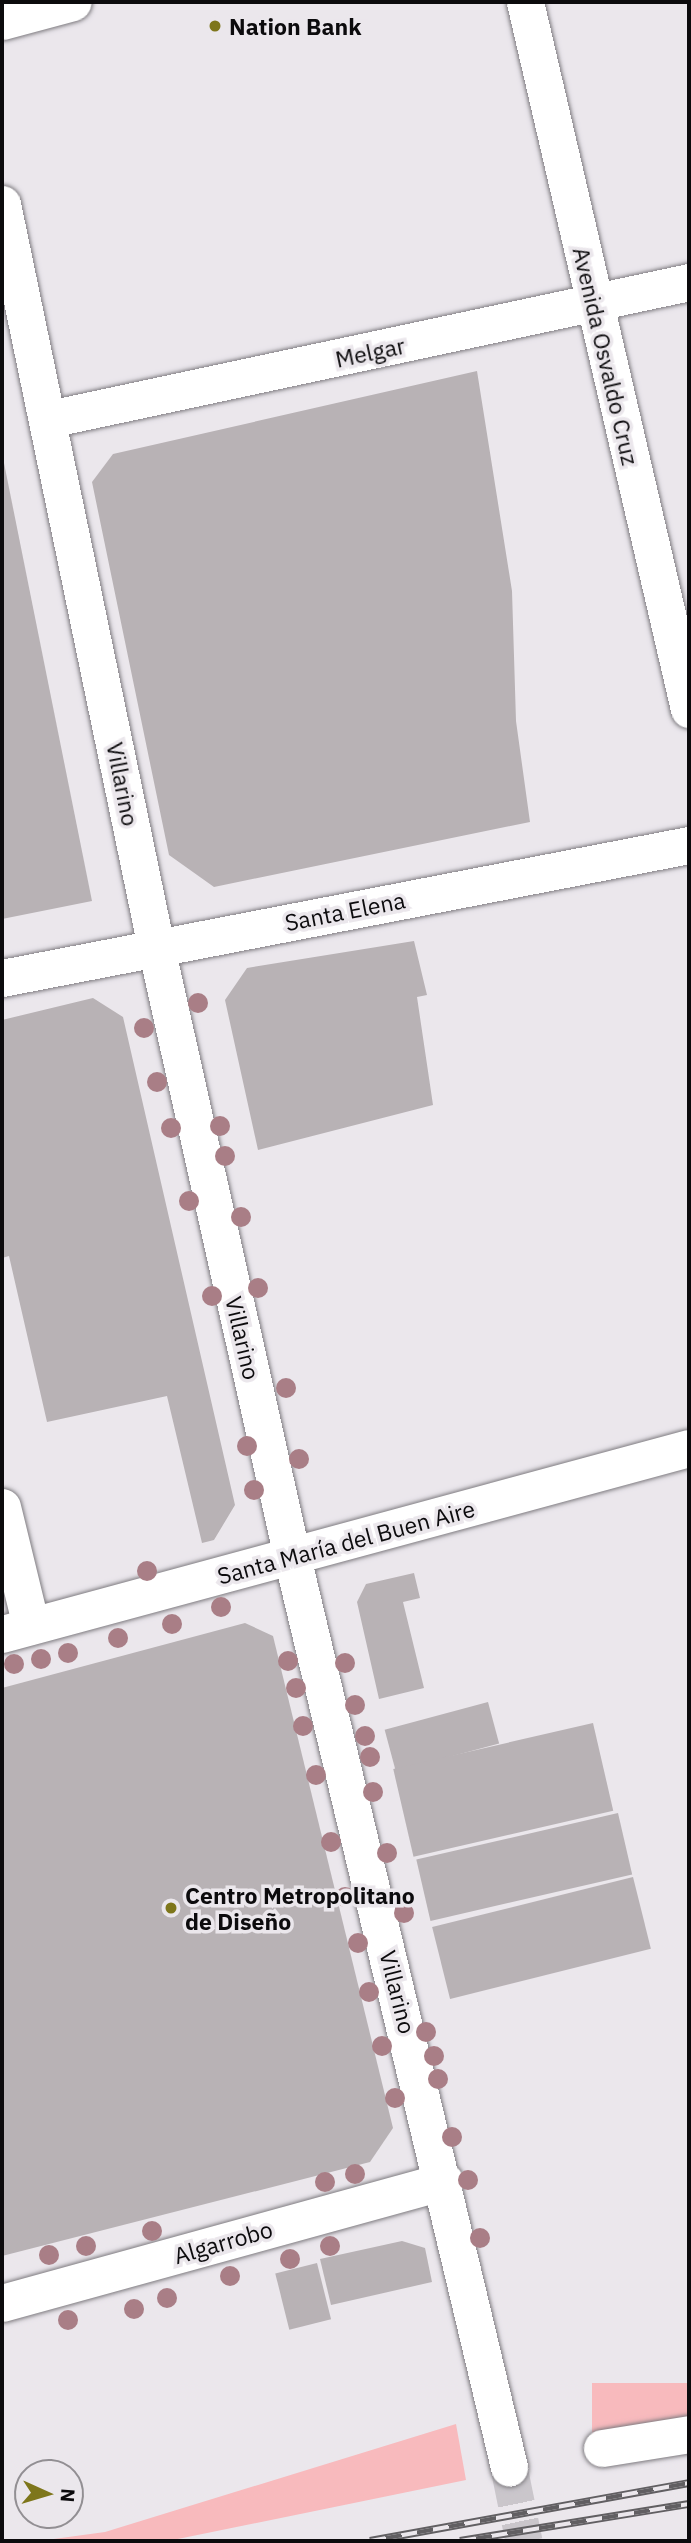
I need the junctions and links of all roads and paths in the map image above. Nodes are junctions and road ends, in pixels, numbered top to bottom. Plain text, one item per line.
1 (73, 2) edge
2 (525, 2) edge
3 (2, 21) edge
4 (2, 204) edge
5 (689, 282) edge
6 (594, 304) junction
7 (50, 419) junction
8 (689, 709) edge
9 (689, 845) edge
10 (156, 947) junction
11 (2, 978) edge
12 (689, 1448) edge
13 (2, 1507) edge
14 (292, 1557) junction
15 (16, 1630) edge
16 (444, 2181) junction
17 (2, 2303) edge
18 (689, 2434) edge
19 (602, 2448) dead end
20 (509, 2467) tunnel mouth

1 - 3 street
2 - 6 street, Avenida Osvaldo Cruz
4 - 7 street, Villarino
5 - 6 street, Melgar
6 - 7 street, Melgar
6 - 8 street, Avenida Osvaldo Cruz
7 - 10 street, Villarino
9 - 10 street, Santa Elena
10 - 11 street, Santa Elena
10 - 14 street, Villarino
12 - 14 street, Santa María del Buen Aire
13 - 15 street
14 - 15 street, Santa María del Buen Aire
14 - 16 street, Villarino
16 - 17 street, Algarrobo
16 - 20 street, Villarino
18 - 19 street

